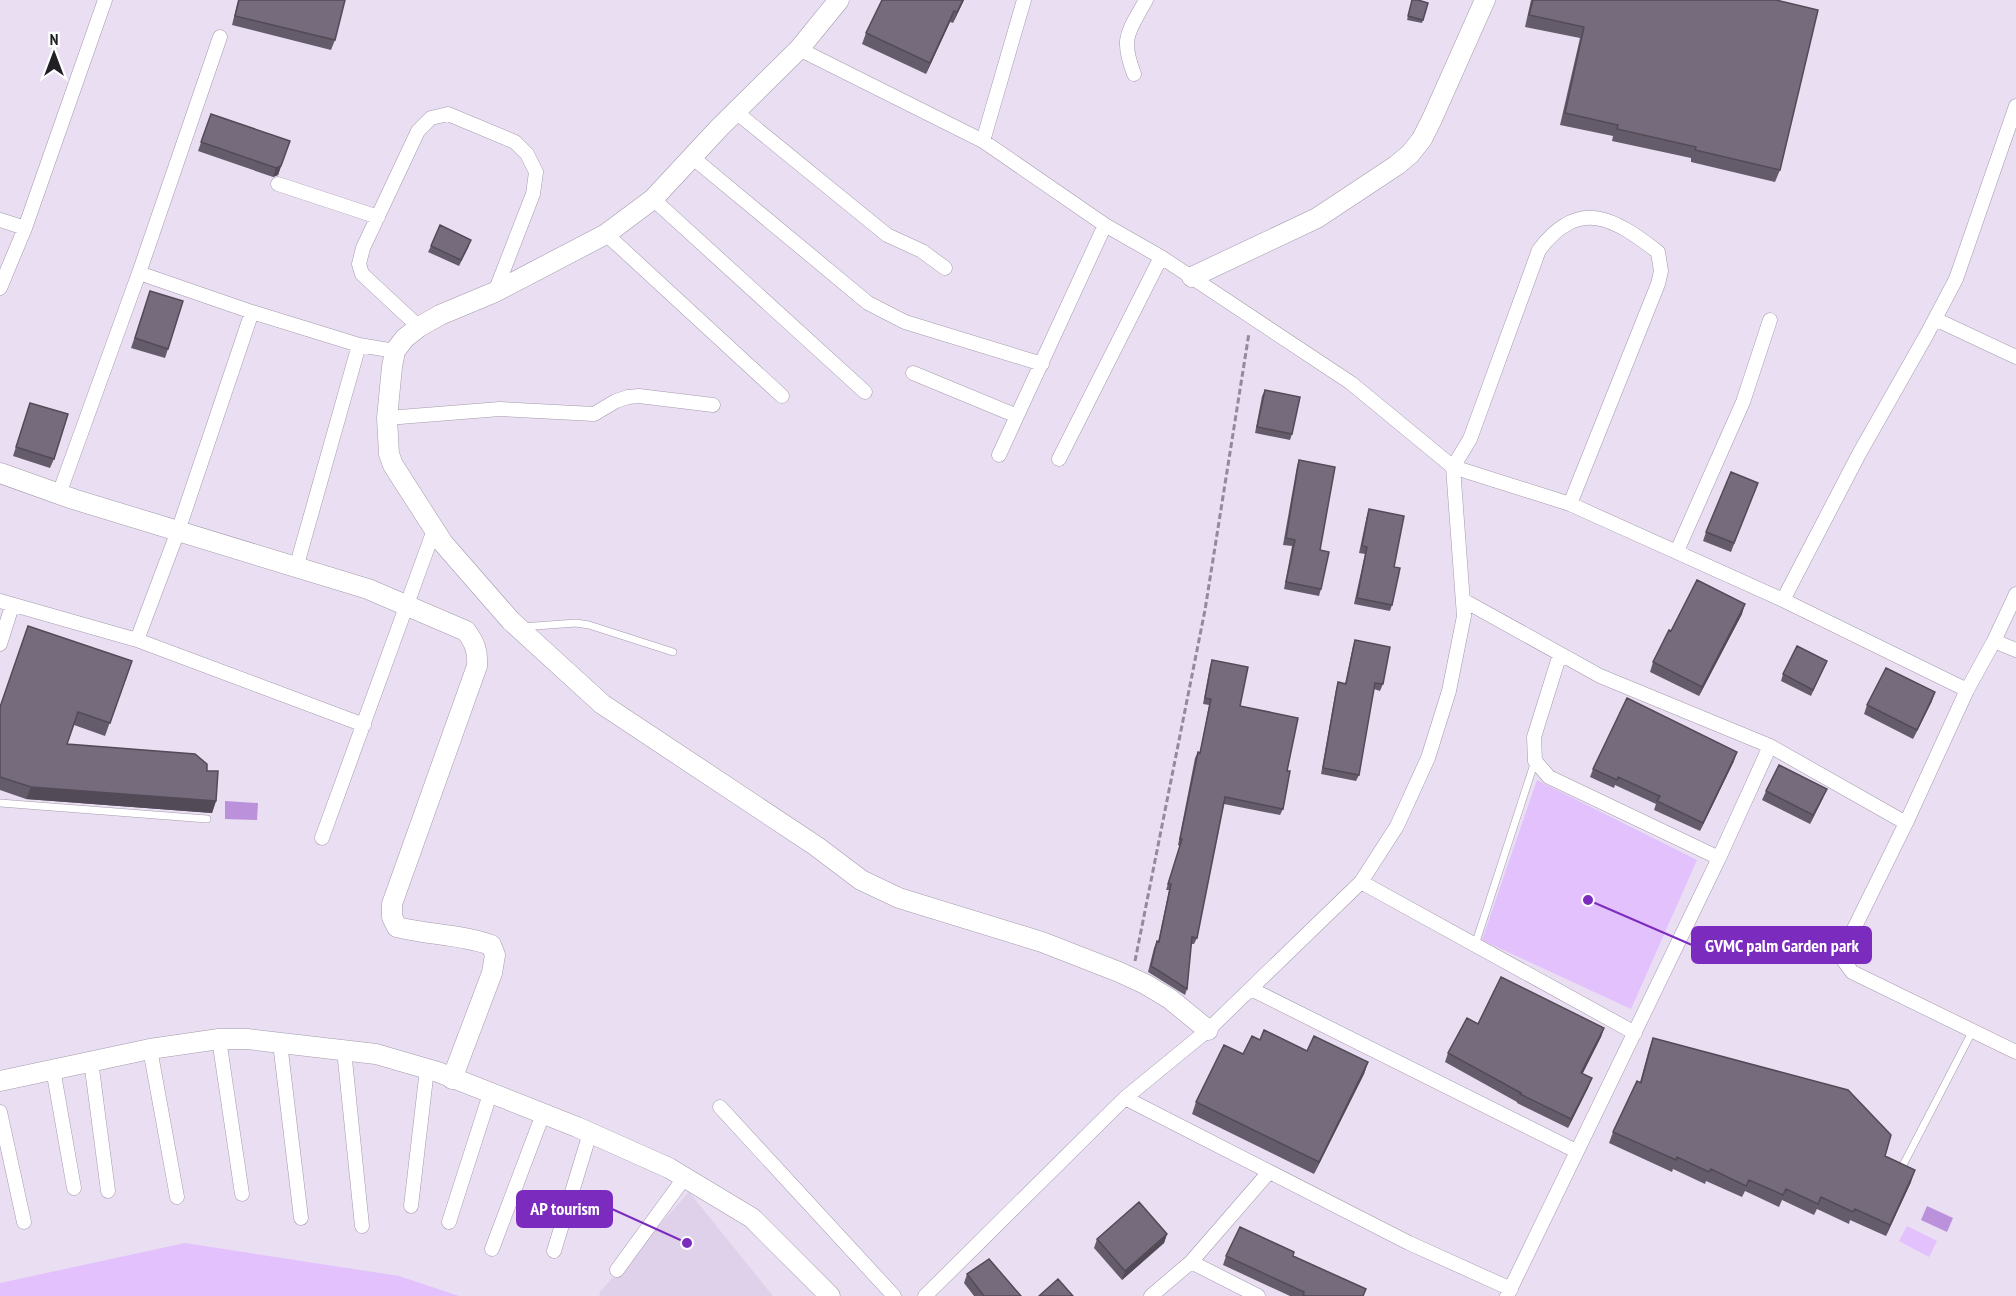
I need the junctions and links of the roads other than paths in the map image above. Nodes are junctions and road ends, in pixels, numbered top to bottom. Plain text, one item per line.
1 (839, 0) edge
2 (1024, 0) edge
3 (1146, 0) edge
4 (1485, 0) edge
5 (100, 2) edge
6 (220, 37) dead end
7 (799, 49) junction
8 (1134, 75) dead end
9 (2016, 106) edge
10 (736, 112) junction
11 (983, 141) junction
12 (692, 157) junction
13 (278, 184) dead end
14 (653, 199) junction
15 (378, 217) junction
16 (0, 220) edge
17 (1105, 225) junction
18 (25, 228) junction
19 (606, 234) junction
20 (1161, 257) junction
21 (945, 268) dead end
22 (139, 273) junction
23 (1192, 277) junction
24 (0, 288) edge
25 (495, 292) junction
26 (252, 312) junction
27 (1935, 319) junction
28 (1770, 320) dead end
29 (419, 327) junction
30 (359, 345) junction
31 (395, 351) junction
32 (2016, 357) edge
33 (1042, 364) junction
34 (914, 373) dead end
35 (865, 392) dead end
36 (782, 396) dead end
37 (712, 405) dead end
38 (1017, 416) junction
39 (387, 418) junction
40 (999, 455) dead end
41 (1059, 459) dead end
42 (1453, 467) junction
43 (0, 473) edge
44 (59, 494) junction
45 (1570, 504) junction
46 (434, 530) junction
47 (178, 531) junction
48 (1677, 551) junction
49 (296, 568) junction
50 (2016, 594) edge
51 (1463, 600) junction
52 (1783, 600) junction
53 (6, 604) edge
54 (407, 605) junction
55 (518, 627) junction
56 (138, 640) junction
57 (1994, 641) junction
58 (0, 644) edge
59 (2016, 650) edge
60 (674, 652) dead end
61 (1560, 654) junction
62 (1967, 690) junction
63 (364, 725) junction
64 (1770, 746) junction
65 (1535, 761) junction
66 (0, 803) edge
67 (207, 819) edge
68 (1906, 823) junction
69 (322, 838) dead end
70 (1719, 858) junction
71 (1361, 882) junction
72 (1475, 945) junction
73 (1251, 989) junction
74 (1208, 1029) junction
75 (1972, 1032) junction
76 (1635, 1033) junction
77 (219, 1039) junction
78 (280, 1043) junction
79 (150, 1049) junction
80 (344, 1050) junction
81 (2016, 1052) edge
82 (91, 1061) junction
83 (427, 1069) junction
84 (53, 1070) junction
85 (452, 1078) junction
86 (0, 1081) edge
87 (490, 1094) junction
88 (1125, 1098) junction
89 (720, 1107) dead end
90 (0, 1113) edge
91 (543, 1114) junction
92 (590, 1133) junction
93 (1576, 1151) junction
94 (1901, 1169) edge
95 (1269, 1172) junction
96 (685, 1178) junction
97 (74, 1188) dead end
98 (108, 1191) dead end
99 (242, 1194) dead end
100 (177, 1197) dead end
101 (411, 1206) dead end
102 (301, 1218) dead end
103 (24, 1222) dead end
104 (449, 1222) dead end
105 (362, 1226) dead end
106 (492, 1249) dead end
107 (554, 1251) dead end
108 (1191, 1262) junction
109 (617, 1270) dead end
110 (1509, 1293) edge
111 (830, 1296) edge
112 (894, 1296) edge
113 (925, 1296) edge
114 (1151, 1296) edge
115 (1258, 1296) edge

1 - 7 street
2 - 11 street
3 - 8 street
4 - 23 street
5 - 18 street
6 - 22 street
7 - 10 street
7 - 11 street
9 - 27 street
10 - 12 street
10 - 21 street
11 - 17 street
12 - 14 street
12 - 33 street
13 - 15 street
14 - 19 street
14 - 35 street
15 - 25 street
15 - 29 street
16 - 18 street
17 - 20 street
17 - 33 street
18 - 24 street
19 - 25 street
19 - 36 street
20 - 23 street
20 - 41 street
22 - 26 street
22 - 44 street
23 - 42 street
25 - 29 street
26 - 30 street
26 - 47 street
27 - 32 street
27 - 52 street
28 - 48 street
29 - 31 street
30 - 31 street
30 - 49 street
31 - 39 street
33 - 38 street
34 - 38 street
37 - 39 street
38 - 40 street
39 - 46 street
42 - 45 street
42 - 45 street
42 - 51 street
43 - 44 street
44 - 47 street
45 - 48 street
46 - 54 street
46 - 55 street
47 - 49 street
47 - 56 street
48 - 52 street
49 - 54 street
50 - 57 street
51 - 61 street
51 - 71 street
52 - 62 street
53 - 56 street
53 - 58 street
54 - 63 street
54 - 85 street
55 - 60 lane
55 - 74 street
56 - 63 street
57 - 59 street
57 - 62 street
61 - 64 street
61 - 65 street
62 - 68 street
63 - 69 street
64 - 68 street
64 - 70 street
65 - 70 street
65 - 72 lane
66 - 67 lane
68 - 75 street
70 - 76 street
71 - 72 street
71 - 73 street
72 - 76 street
73 - 74 street
73 - 93 street
74 - 88 street
75 - 81 street
75 - 94 lane
76 - 93 street
77 - 78 street
77 - 79 street
77 - 99 street
78 - 80 street
78 - 102 street
79 - 82 street
79 - 100 street
80 - 83 street
80 - 105 street
82 - 84 street
82 - 98 street
83 - 85 street
83 - 101 street
84 - 86 street
84 - 97 street
85 - 87 street
87 - 91 street
87 - 104 street
88 - 95 street
88 - 113 street
89 - 112 street
90 - 103 street
91 - 92 street
91 - 106 street
92 - 96 street
92 - 107 street
93 - 110 street
95 - 108 street
95 - 110 street
96 - 109 street
96 - 111 street
108 - 114 street
108 - 115 street

